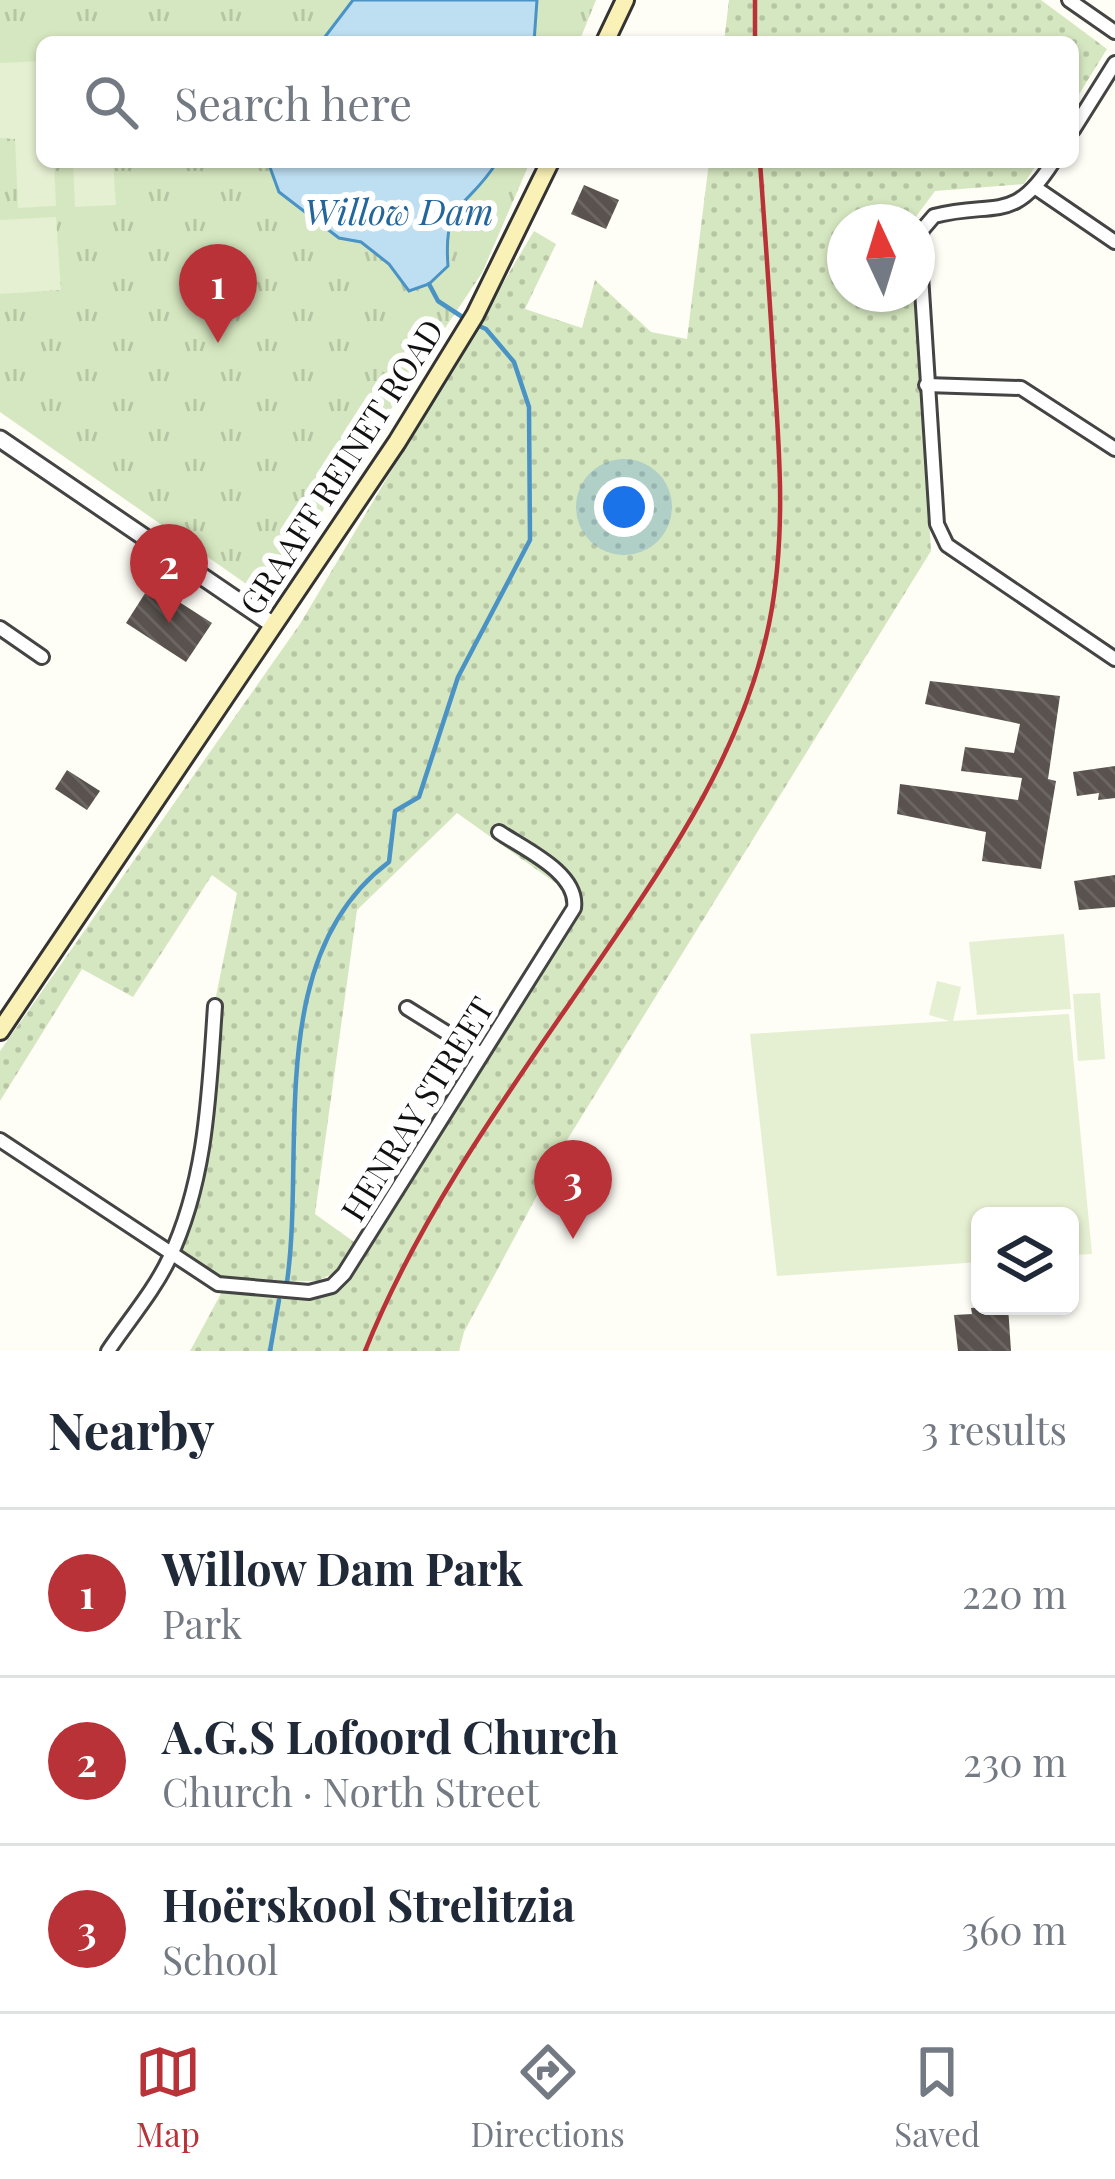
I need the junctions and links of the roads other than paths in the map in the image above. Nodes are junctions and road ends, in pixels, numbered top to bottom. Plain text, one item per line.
1 (625, 0) edge
2 (1069, 0) edge
3 (1115, 32) edge
4 (608, 36) edge
5 (1115, 63) edge
6 (1079, 120) edge
7 (547, 168) edge
8 (1049, 168) edge
9 (1036, 188) junction
10 (1115, 242) edge
11 (926, 385) junction
12 (0, 440) edge
13 (1115, 449) edge
14 (272, 624) junction
15 (0, 628) edge
16 (42, 657) dead end
17 (1115, 659) edge
18 (499, 832) dead end
19 (215, 1006) dead end
20 (407, 1008) dead end
21 (0, 1031) edge
22 (481, 1054) junction
23 (0, 1140) edge
24 (171, 1254) junction
25 (108, 1351) edge

1 - 4 main road
2 - 3 street
5 - 6 street
7 - 14 main road, GRAAFF REINET ROAD
8 - 9 street
9 - 10 street
9 - 11 street
11 - 13 street
11 - 17 street
12 - 14 street
14 - 21 main road, GRAAFF REINET ROAD
15 - 16 street
18 - 22 street, HENRAY STREET
19 - 24 street
20 - 22 street
22 - 24 street, HENRAY STREET
23 - 24 street
24 - 25 street

